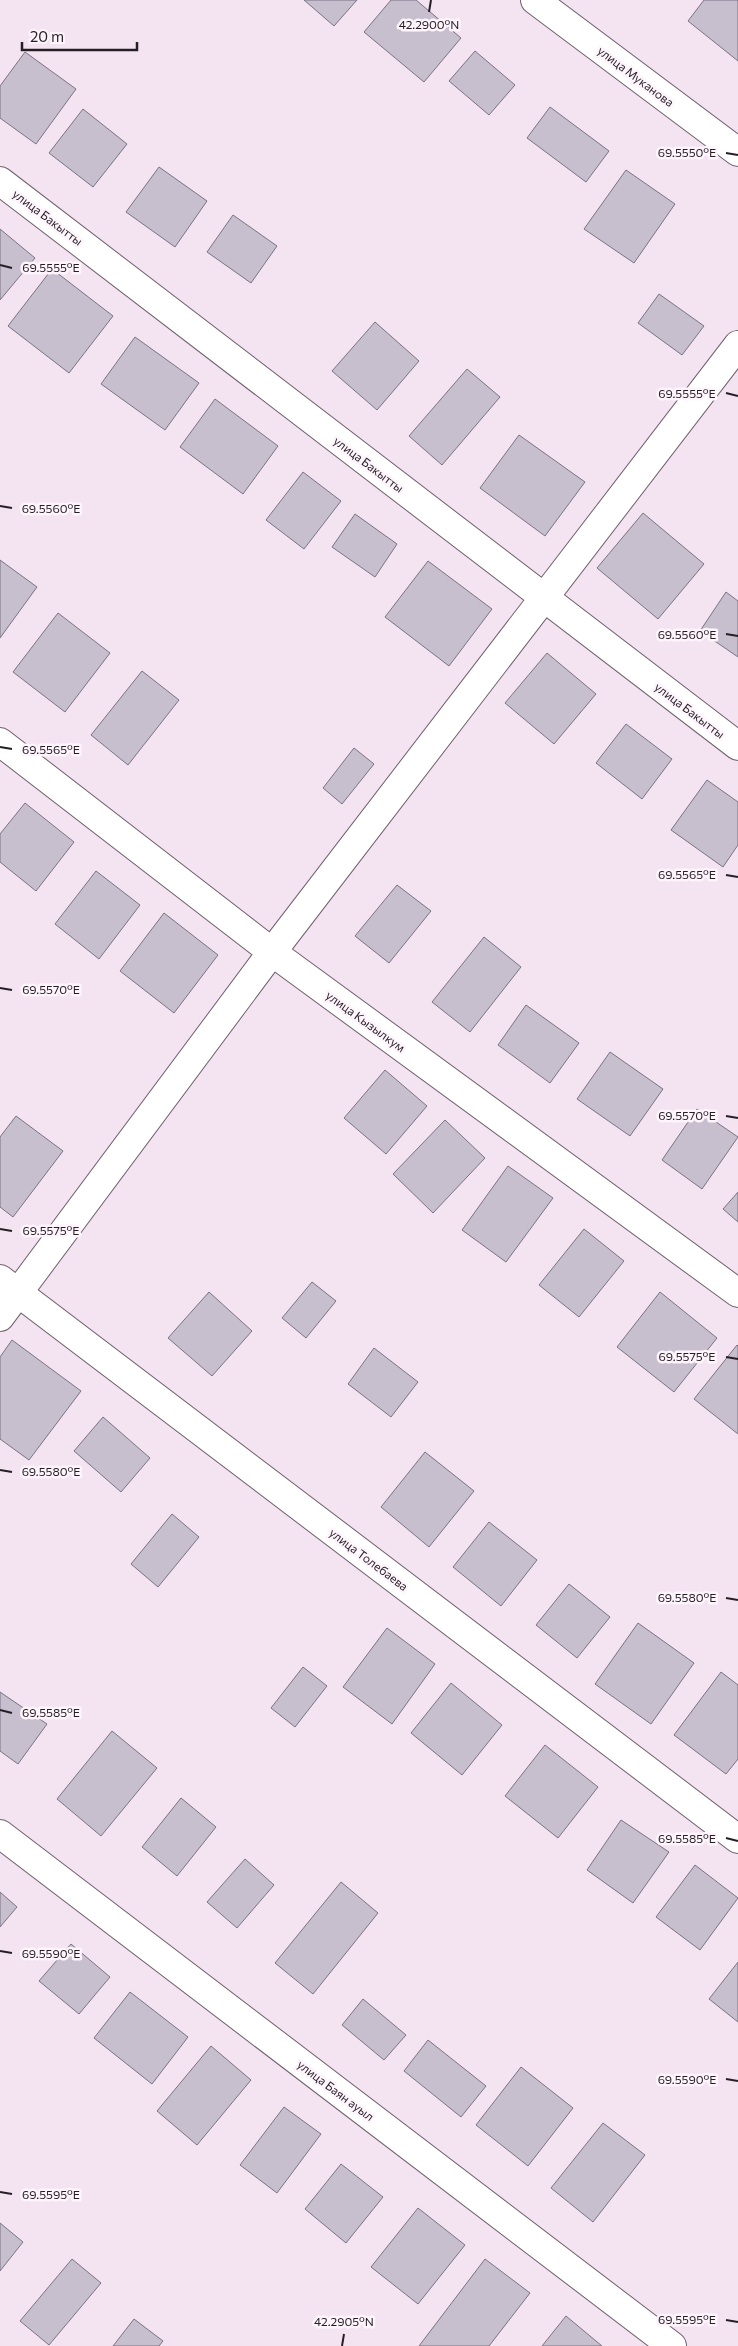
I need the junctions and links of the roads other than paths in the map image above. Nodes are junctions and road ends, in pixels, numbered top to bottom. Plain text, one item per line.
1 (535, 0) edge
2 (738, 152) edge
3 (0, 181) edge
4 (738, 346) edge
5 (545, 598) junction
6 (0, 742) edge
7 (738, 746) edge
8 (272, 952) junction
9 (9, 1286) edge
10 (738, 1294) edge
11 (0, 1317) edge
12 (0, 1834) edge
13 (738, 1838) edge
14 (672, 2346) edge

1 - 2 street, улица Муканова
3 - 5 street, улица Бакытты
4 - 5 street
5 - 7 street, улица Бакытты
5 - 8 street
6 - 8 street, улица Кызылкум
8 - 9 street
8 - 10 street, улица Кызылкум
9 - 11 street
9 - 13 street, улица Толебаева
12 - 14 street, улица Баян ауыл

